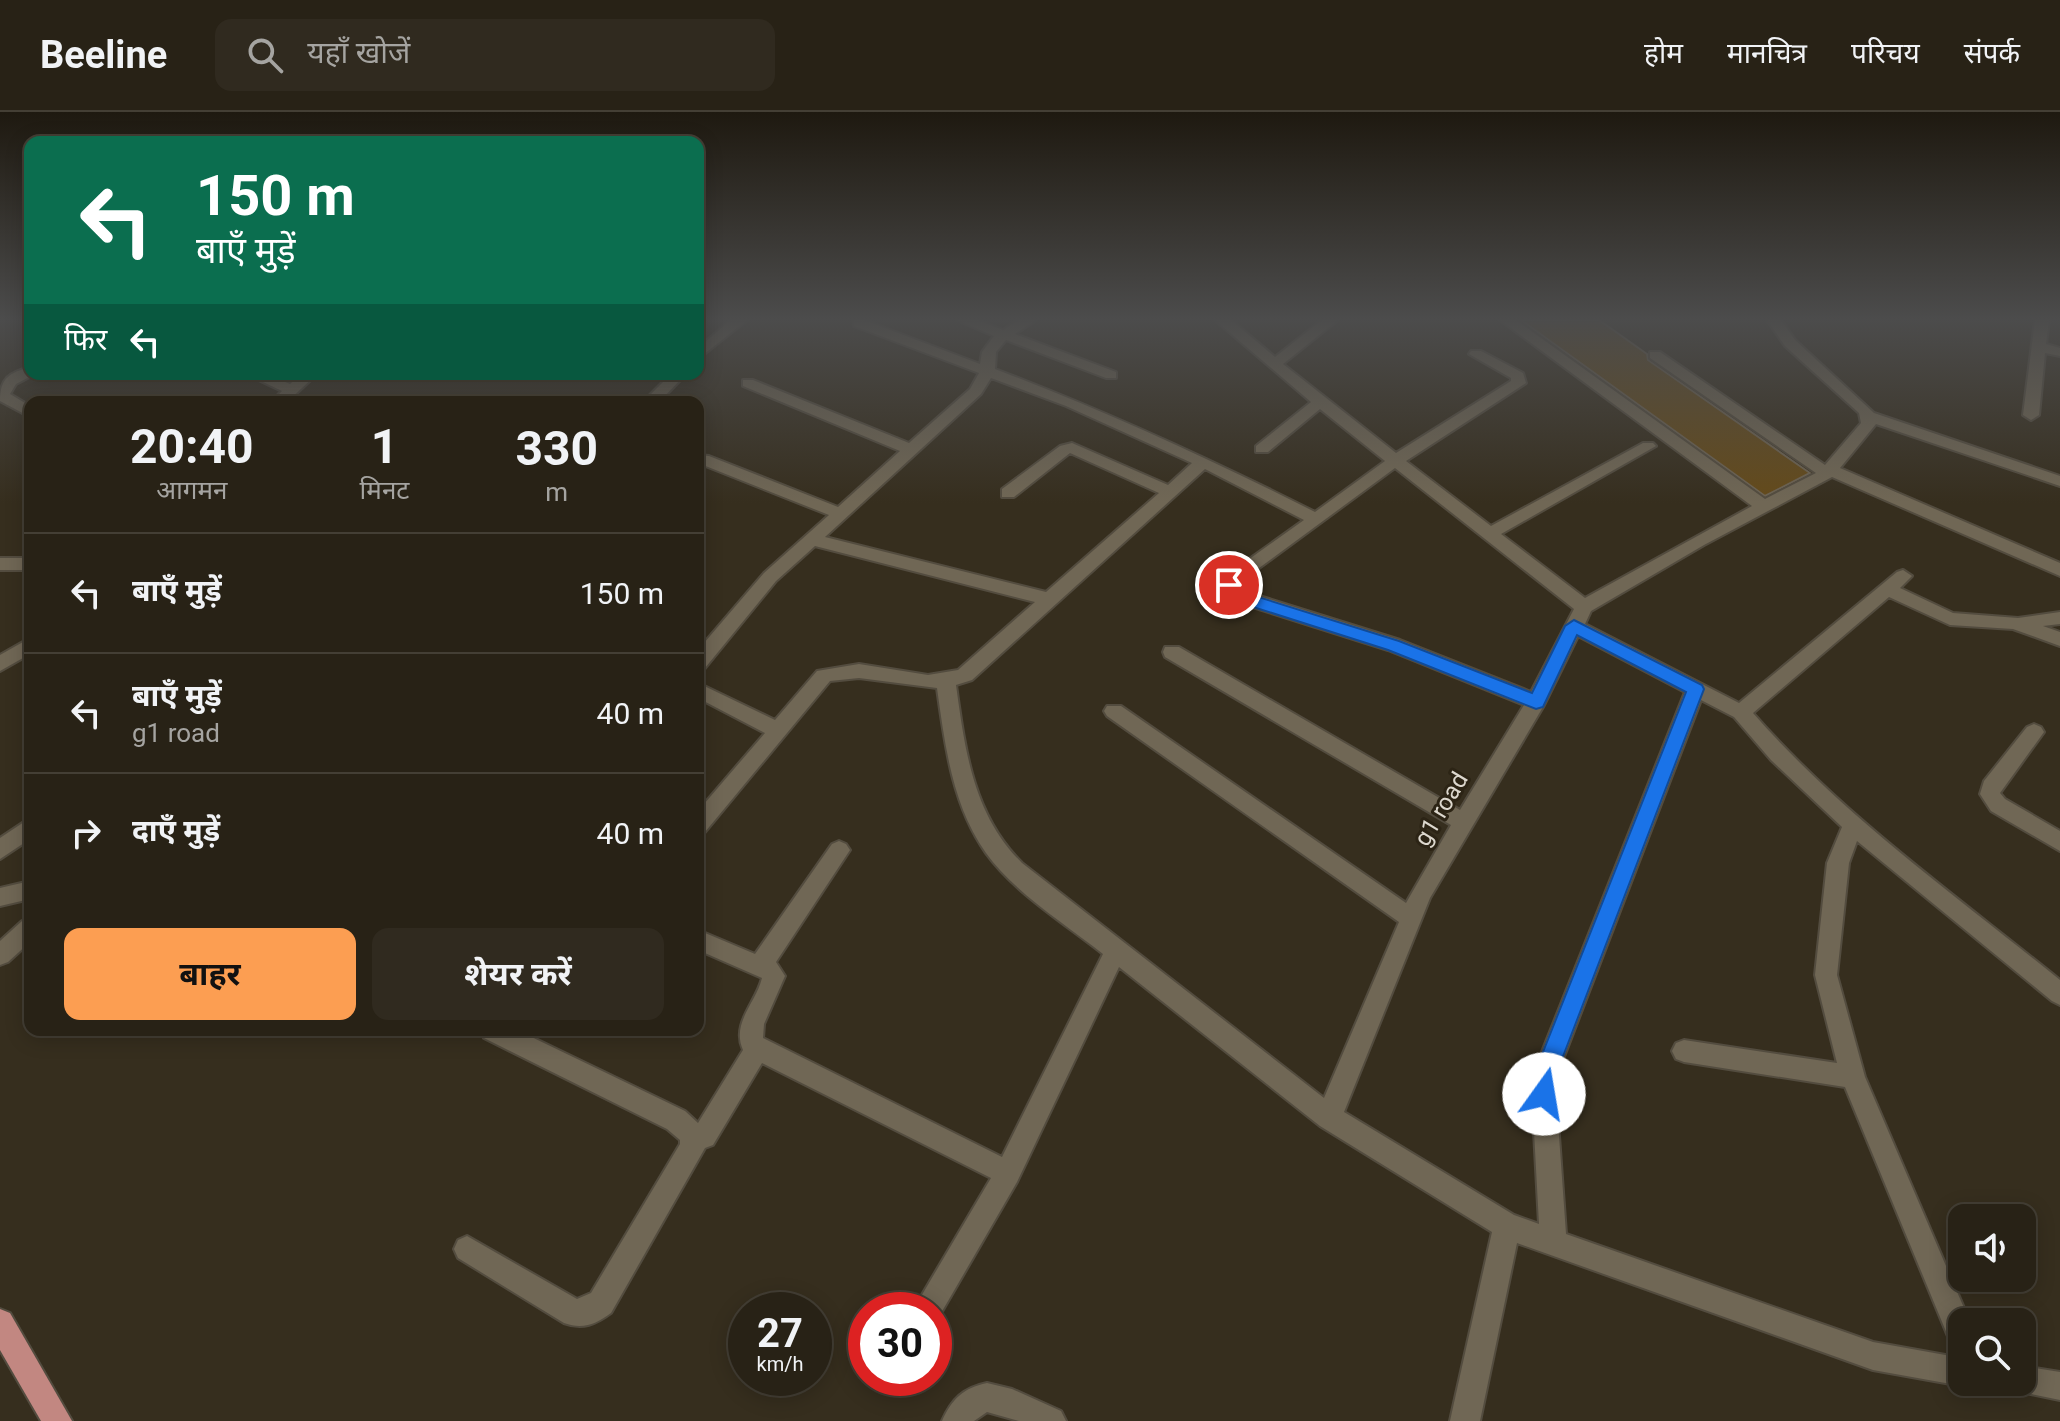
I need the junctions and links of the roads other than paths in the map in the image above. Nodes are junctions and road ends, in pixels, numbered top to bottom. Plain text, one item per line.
1 (11, 381) edge
2 (270, 381) edge
3 (302, 381) edge
4 (672, 381) edge
5 (982, 381) edge
6 (1014, 381) edge
7 (1295, 381) edge
8 (1519, 381) edge
9 (1591, 381) edge
10 (1694, 381) edge
11 (1831, 381) edge
12 (2035, 381) edge
13 (748, 383) dead end
14 (292, 390) junction
15 (285, 396) edge
16 (656, 396) edge
17 (1320, 402) junction
18 (24, 409) edge
19 (2031, 415) dead end
20 (1870, 417) junction
21 (1648, 446) dead end
22 (910, 449) junction
23 (1262, 449) dead end
24 (704, 459) edge
25 (1395, 461) junction
26 (1203, 462) junction
27 (1828, 472) junction
28 (2060, 481) edge
29 (1168, 491) junction
30 (1008, 493) dead end
31 (1763, 506) junction
32 (839, 513) junction
33 (1316, 519) junction
34 (1489, 534) junction
35 (811, 539) junction
36 (2060, 570) edge
37 (1903, 576) dead end
38 (1880, 595) junction
39 (1048, 599) junction
40 (1579, 616) junction
41 (2060, 618) edge
42 (2014, 623) junction
43 (2060, 639) edge
44 (24, 649) edge
45 (1172, 652) dead end
46 (704, 656) edge
47 (0, 664) edge
48 (946, 683) junction
49 (1696, 689) junction
50 (704, 693) edge
51 (1536, 702) junction
52 (1114, 711) dead end
53 (1741, 712) junction
54 (777, 730) junction
55 (2034, 732) dead end
56 (704, 819) edge
57 (1463, 822) junction
58 (1853, 825) junction
59 (24, 832) edge
60 (2060, 842) edge
61 (0, 850) edge
62 (839, 850) dead end
63 (24, 891) edge
64 (0, 897) edge
65 (1411, 918) junction
66 (24, 933) edge
67 (704, 943) edge
68 (1116, 950) junction
69 (0, 955) edge
70 (760, 966) junction
71 (2060, 994) edge
72 (522, 1036) edge
73 (757, 1049) junction
74 (1684, 1051) dead end
75 (1853, 1077) junction
76 (1329, 1117) junction
77 (704, 1136) dead end
78 (1008, 1173) junction
79 (1507, 1226) junction
80 (1553, 1241) junction
81 (467, 1249) dead end
82 (938, 1292) edge
83 (1950, 1308) edge
84 (0, 1323) edge
85 (1948, 1369) edge
86 (2036, 1382) edge
87 (2060, 1386) edge
88 (57, 1421) edge
89 (957, 1421) edge
90 (1051, 1421) edge
91 (1465, 1421) edge

1 - 18 street
2 - 14 street
3 - 14 street
4 - 16 street
5 - 22 street
6 - 26 street
7 - 17 street
8 - 25 street
9 - 31 street
10 - 27 street
11 - 20 street
12 - 19 street
13 - 22 street
14 - 15 street
17 - 23 street
17 - 25 street
20 - 27 street
20 - 28 street
21 - 34 street
22 - 32 street
24 - 32 street
25 - 33 street
25 - 34 street
26 - 29 street
26 - 33 street
27 - 31 street
27 - 36 street
29 - 30 street
29 - 39 street
31 - 40 street
32 - 35 street
33 - 51 street
34 - 40 street
35 - 39 street
35 - 46 street
37 - 38 street
38 - 42 street
38 - 53 street
39 - 48 street
40 - 49 street
40 - 51 street, g1 road
41 - 42 street
42 - 43 street
44 - 47 street
45 - 57 street
48 - 54 street
48 - 68 street
49 - 53 street
49 - 80 street
50 - 54 street
51 - 57 street, g1 road
52 - 65 street
53 - 58 street
54 - 56 street
55 - 60 street
57 - 65 street, g1 road
58 - 71 street
58 - 75 street
59 - 61 street
62 - 70 street
63 - 64 street
65 - 76 street, g1 road
66 - 69 street
67 - 70 street
68 - 76 street
68 - 78 street
70 - 73 street
72 - 81 street
73 - 77 street
73 - 78 street
74 - 75 street
75 - 83 street
76 - 79 street
78 - 82 street
79 - 80 street
79 - 91 street
80 - 85 street
84 - 88 main road
86 - 87 street
89 - 90 street

